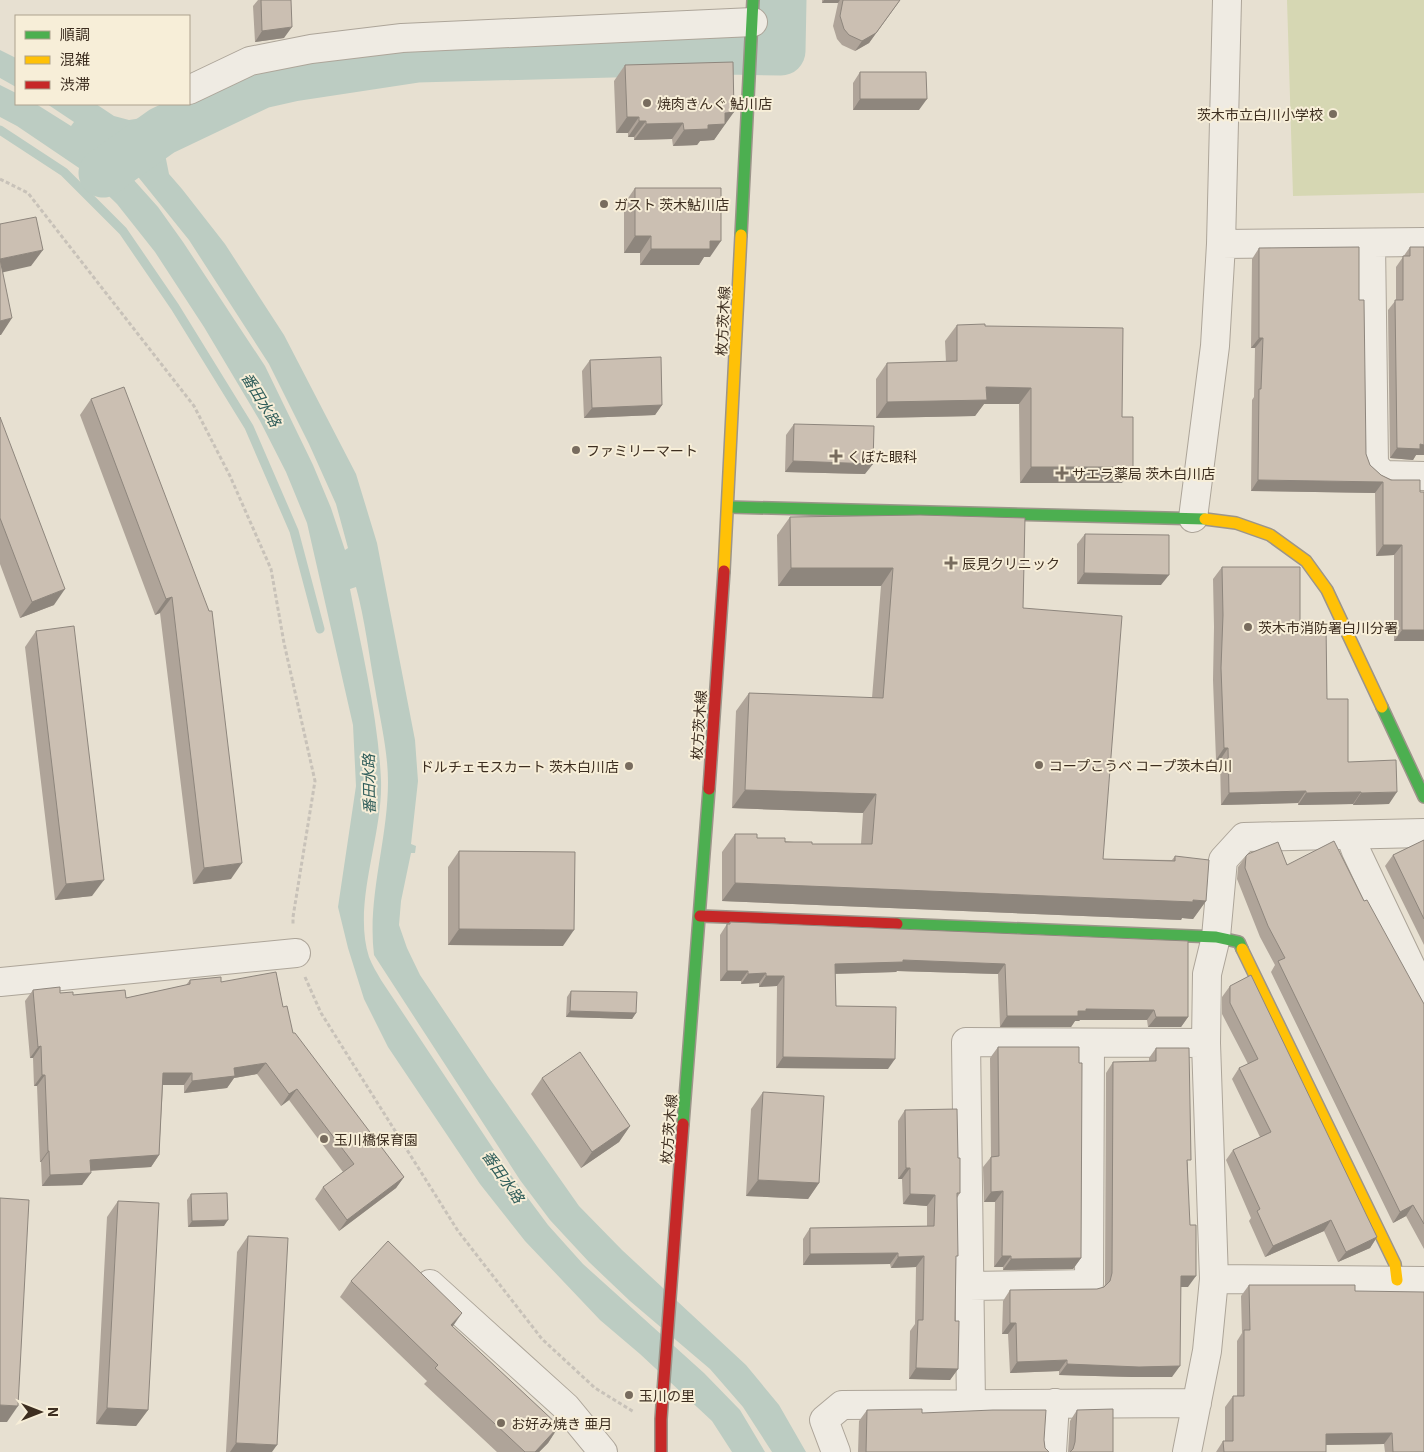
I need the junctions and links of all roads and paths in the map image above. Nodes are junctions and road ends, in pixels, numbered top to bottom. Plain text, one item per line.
1 (1228, 0) edge
2 (753, 19) edge
3 (190, 90) edge
4 (0, 179) edge
5 (1424, 242) edge
6 (1371, 243) junction
7 (1221, 244) junction
8 (1424, 476) edge
9 (728, 507) junction
10 (1193, 518) junction
11 (1424, 797) edge
12 (1424, 833) edge
13 (1350, 835) junction
14 (700, 916) junction
15 (1216, 937) junction
16 (296, 953) junction
17 (0, 982) edge
18 (1424, 994) edge
19 (1090, 1043) junction
20 (1206, 1043) junction
21 (416, 1271) edge
22 (1214, 1279) junction
23 (1397, 1280) junction
24 (1424, 1280) edge
25 (970, 1286) junction
26 (1055, 1403) junction
27 (1196, 1403) junction
28 (971, 1404) junction
29 (661, 1419) junction
30 (603, 1452) edge
31 (661, 1452) edge
32 (836, 1452) edge
33 (1052, 1452) edge
34 (1187, 1452) edge

1 - 7 street
2 - 3 street
2 - 9 street, 枚方茨木線
4 - 16 path
5 - 6 street
6 - 7 street
6 - 8 street
7 - 10 street
9 - 10 street
9 - 14 street, 枚方茨木線
10 - 11 street
12 - 13 street
13 - 15 street
13 - 18 street
14 - 15 street
14 - 29 street, 枚方茨木線
15 - 20 street
15 - 23 street
16 - 17 street
16 - 29 path
19 - 20 street
19 - 25 street
19 - 25 street
20 - 22 street
21 - 30 street
22 - 23 street
22 - 27 street
23 - 24 street
25 - 28 street
26 - 27 street
26 - 28 street
26 - 33 street
27 - 34 street
28 - 32 street
29 - 31 street, 枚方茨木線

